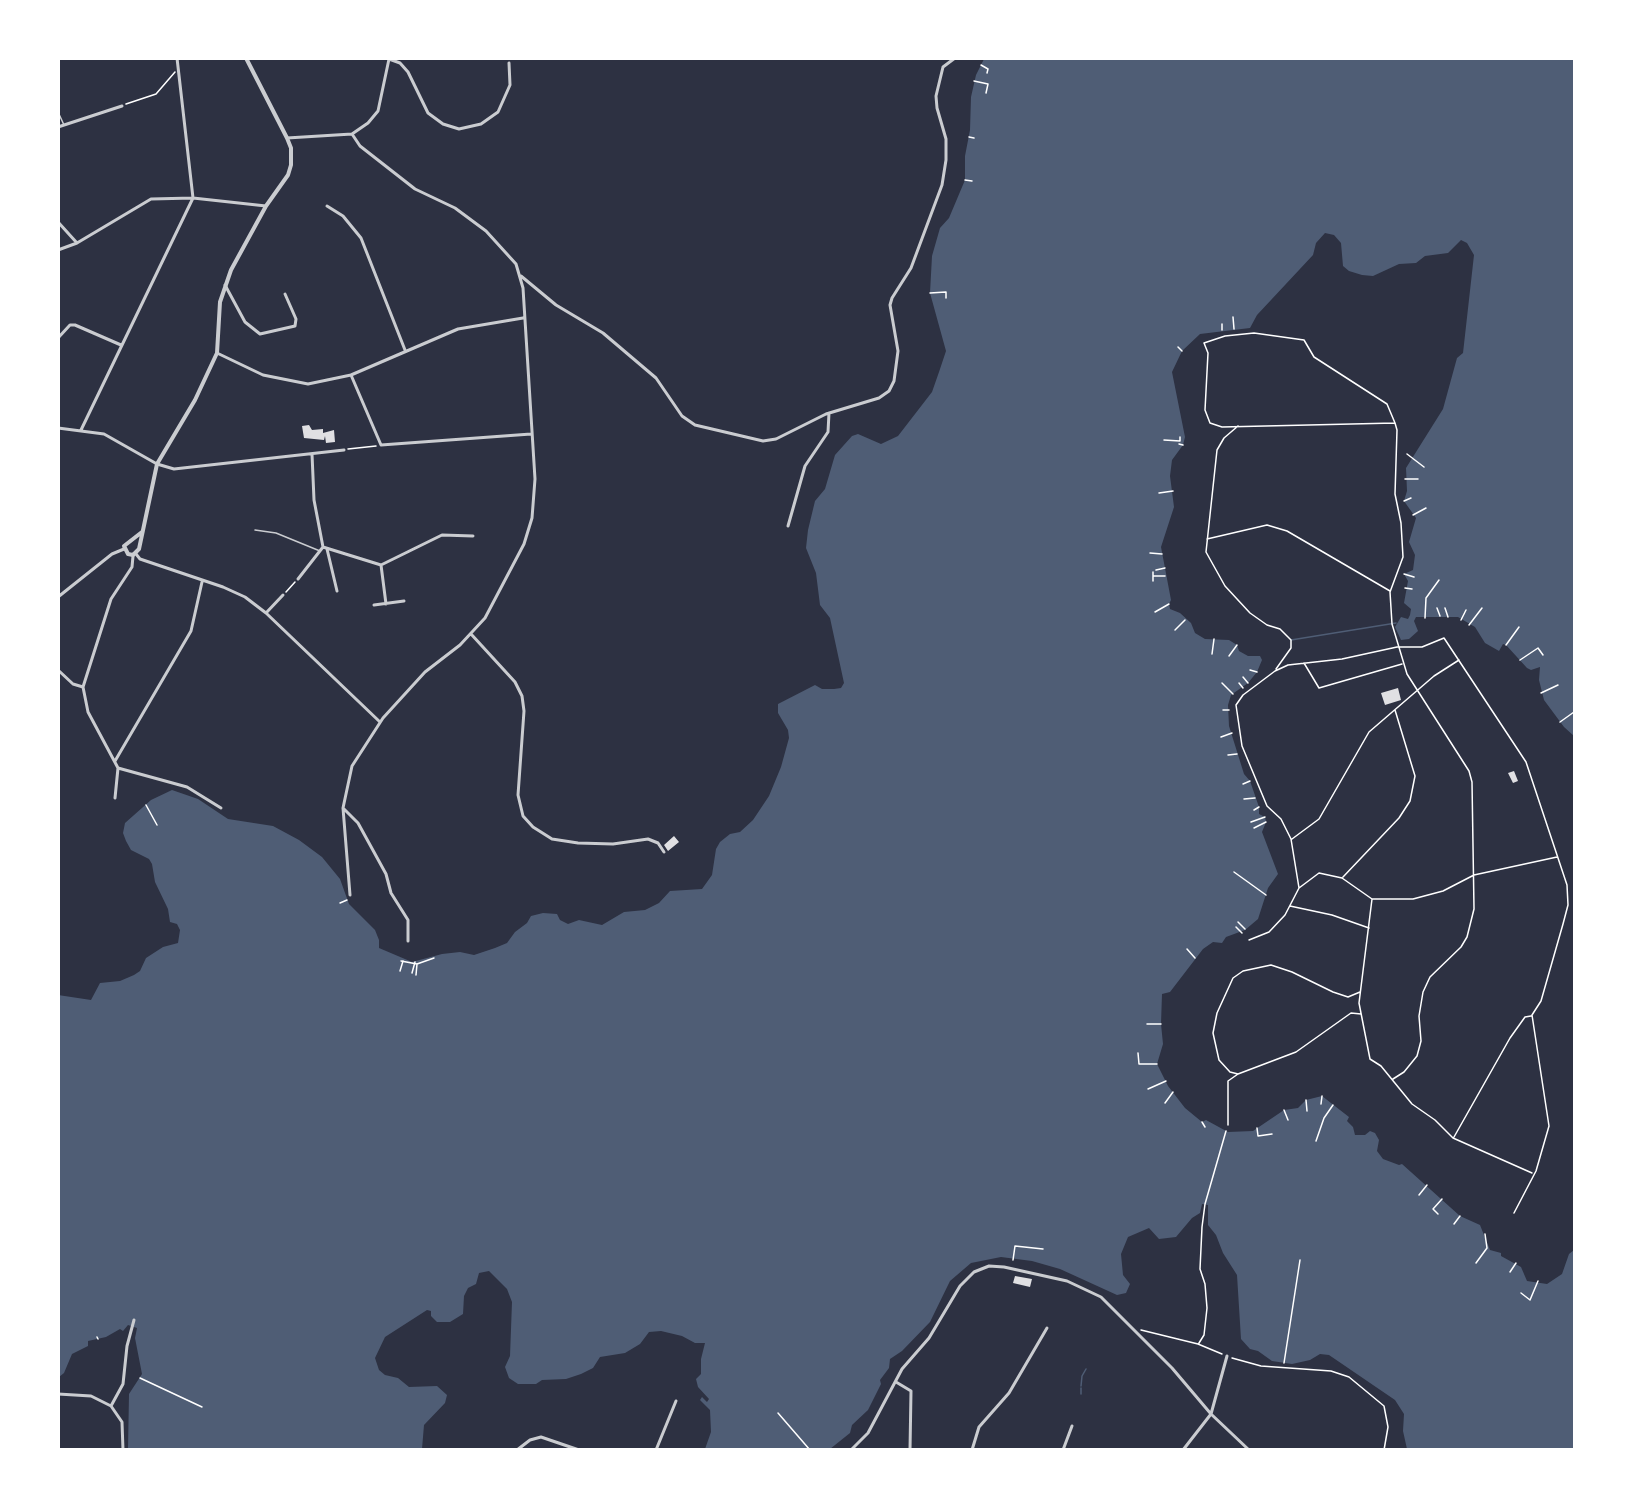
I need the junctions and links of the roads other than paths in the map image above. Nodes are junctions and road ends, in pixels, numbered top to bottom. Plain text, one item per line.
1 (177, 58) edge
2 (246, 58) edge
3 (955, 58) edge
4 (389, 59) edge
5 (509, 63) dead end
6 (122, 106) road end
7 (58, 112) edge
8 (64, 124) junction
9 (58, 127) edge
10 (352, 134) junction
11 (286, 138) junction
12 (193, 198) junction
13 (327, 206) dead end
14 (266, 207) junction
15 (58, 222) edge
16 (77, 243) junction
17 (58, 250) edge
18 (521, 276) junction
19 (225, 285) junction
20 (285, 294) dead end
21 (523, 318) junction
22 (58, 338) edge
23 (121, 345) junction
24 (405, 350) junction
25 (218, 353) junction
26 (351, 375) junction
27 (829, 413) junction
28 (58, 428) edge
29 (81, 430) junction
30 (531, 434) junction
31 (345, 450) road end
32 (312, 454) junction
33 (157, 464) junction
34 (788, 526) dead end
35 (255, 530) dead end
36 (142, 532) junction
37 (472, 536) dead end
38 (124, 549) junction
39 (323, 549) junction
40 (134, 554) junction
41 (381, 565) junction
42 (298, 579) road end
43 (202, 582) junction
44 (337, 591) dead end
45 (284, 595) road end
46 (58, 597) edge
47 (404, 601) dead end
48 (386, 604) junction
49 (374, 605) dead end
50 (266, 613) junction
51 (471, 634) junction
52 (58, 670) edge
53 (82, 687) junction
54 (380, 722) junction
55 (115, 761) junction
56 (118, 768) junction
57 (115, 798) dead end
58 (221, 808) dead end
59 (343, 808) junction
60 (663, 852) dead end
61 (350, 895) dead end
62 (408, 941) dead end
63 (134, 1320) dead end
64 (1047, 1328) dead end
65 (1227, 1356) road end
66 (896, 1382) junction
67 (58, 1394) edge
68 (676, 1401) dead end
69 (111, 1406) junction
70 (1211, 1414) junction
71 (1072, 1426) dead end
72 (123, 1449) edge
73 (518, 1449) edge
74 (579, 1449) edge
75 (656, 1449) edge
76 (851, 1449) edge
77 (910, 1449) edge
78 (972, 1449) edge
79 (1063, 1449) edge
80 (1183, 1449) edge
81 (1249, 1449) edge

1 - 12 street
2 - 11 street
3 - 27 street
4 - 5 street
4 - 10 street
6 - 8 street
7 - 8 lane
8 - 9 street
10 - 11 street
10 - 18 street
11 - 14 street
12 - 14 street
12 - 16 street
12 - 23 street
13 - 24 street
14 - 19 street
15 - 16 street
16 - 17 street
18 - 21 street
18 - 27 street
19 - 20 street
19 - 25 street
21 - 24 street
21 - 30 street
22 - 23 street
23 - 29 street
24 - 26 street
25 - 26 street
25 - 33 street
26 - 30 street
27 - 34 street
28 - 29 street
29 - 33 street
30 - 51 street
31 - 32 street
32 - 33 street
32 - 39 street
33 - 36 street
35 - 39 lane
36 - 38 street
36 - 40 street
37 - 41 street
38 - 40 street
38 - 46 street
39 - 41 street
39 - 42 street
39 - 44 street
40 - 43 street
40 - 53 street
41 - 48 street
43 - 50 street
43 - 55 street
45 - 50 street
47 - 48 street
48 - 49 street
50 - 54 street
51 - 54 street
51 - 60 street
52 - 53 street
53 - 55 street
54 - 59 street
55 - 56 street
56 - 57 street
56 - 58 street
59 - 61 street
59 - 62 street
63 - 69 street
64 - 78 street
65 - 70 street
66 - 70 street
66 - 76 street
66 - 77 street
67 - 69 street
68 - 75 street
69 - 72 street
70 - 80 street
70 - 81 street
71 - 79 street
73 - 74 street

